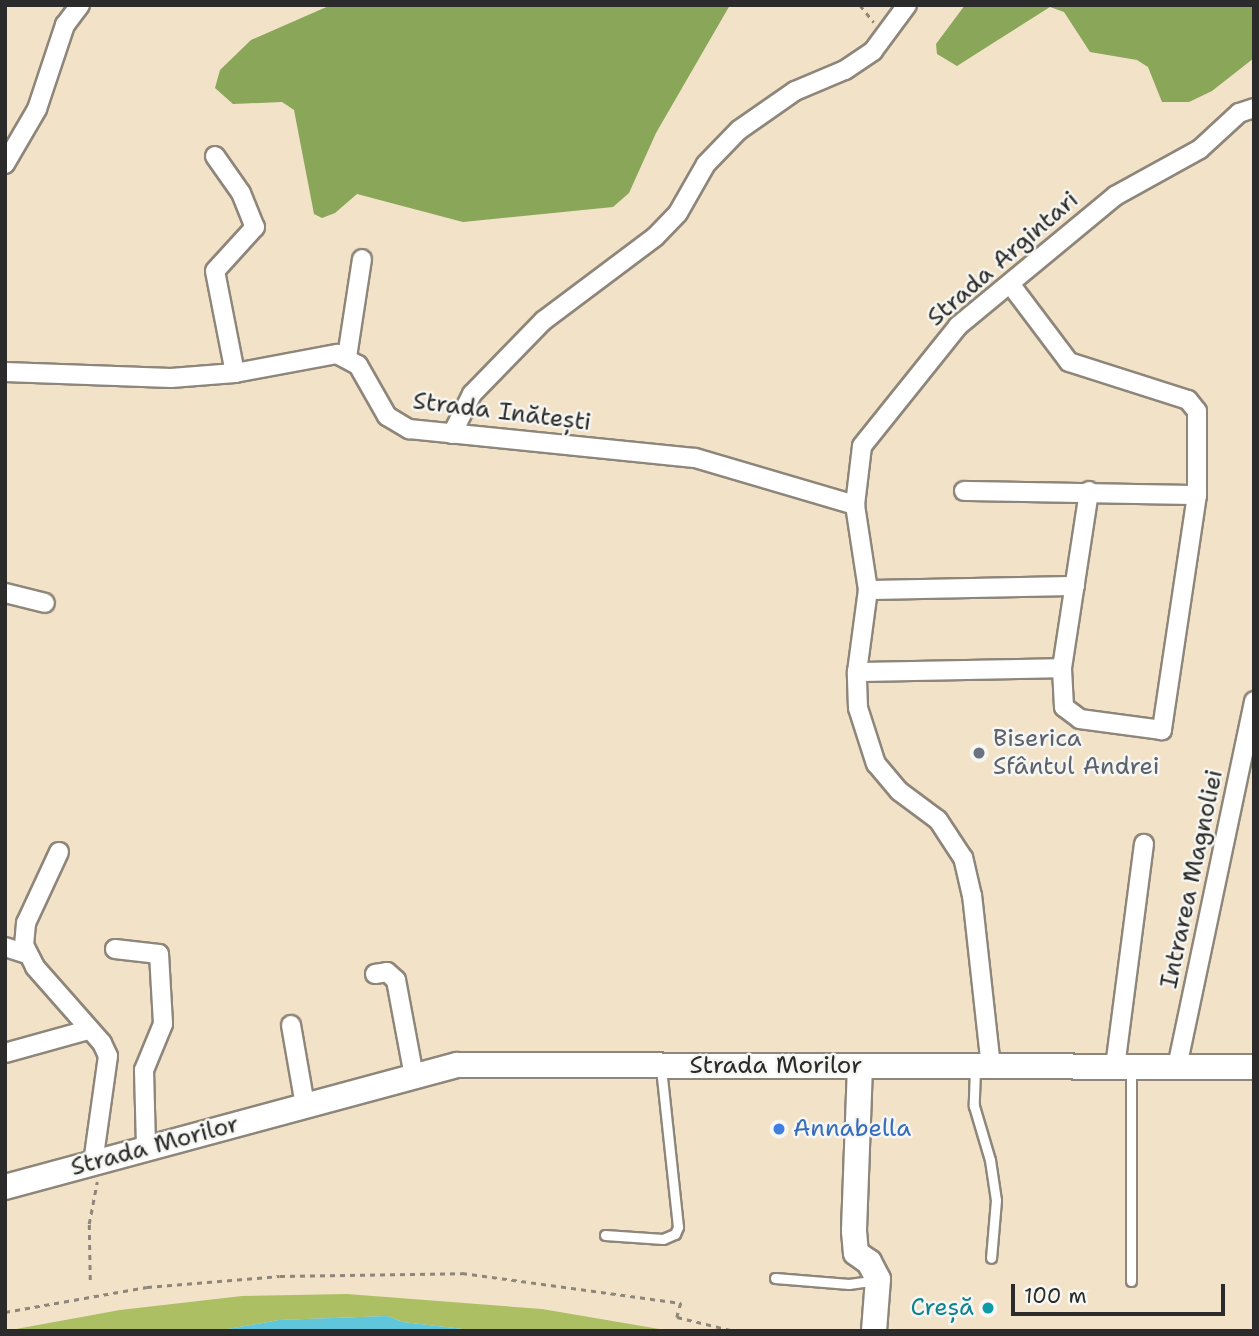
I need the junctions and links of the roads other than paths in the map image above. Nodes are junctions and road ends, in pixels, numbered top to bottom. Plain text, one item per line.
1 (80, 5) edge
2 (907, 5) edge
3 (1254, 108) edge
4 (215, 156) dead end
5 (5, 164) edge
6 (362, 259) dead end
7 (1011, 285) junction
8 (347, 356) junction
9 (5, 372) edge
10 (235, 373) junction
11 (452, 434) junction
12 (964, 491) dead end
13 (1089, 491) junction
14 (1197, 495) junction
15 (856, 505) junction
16 (1075, 586) junction
17 (868, 590) junction
18 (5, 593) edge
19 (45, 603) dead end
20 (1062, 668) junction
21 (857, 672) junction
22 (1254, 701) edge
23 (1144, 844) dead end
24 (59, 852) dead end
25 (5, 947) edge
26 (115, 950) dead end
27 (26, 954) junction
28 (375, 974) dead end
29 (291, 1025) dead end
30 (88, 1030) junction
31 (5, 1053) edge
32 (661, 1066) junction
33 (860, 1066) junction
34 (983, 1067) junction
35 (1123, 1067) junction
36 (1178, 1067) junction
37 (1254, 1067) edge
38 (414, 1076) junction
39 (304, 1105) junction
40 (146, 1149) junction
41 (97, 1162) junction
42 (5, 1187) edge
43 (605, 1235) dead end
44 (991, 1258) dead end
45 (775, 1278) dead end
46 (878, 1279) junction
47 (1131, 1281) dead end
48 (874, 1331) edge

1 - 5 street
2 - 11 street
3 - 7 street, Strada Argintari
4 - 10 street
6 - 8 street
7 - 14 street
7 - 15 street, Strada Argintari
8 - 10 street
8 - 11 street, Strada Inătești
9 - 10 street
11 - 15 street, Strada Inătești
12 - 13 street
13 - 14 street
13 - 16 street
14 - 20 street
15 - 17 street, Strada Argintari
16 - 17 street
16 - 20 street
17 - 21 street, Strada Argintari
18 - 19 street
20 - 21 street
21 - 34 street, Strada Argintari
22 - 36 street, Intrarea Magnoliei
23 - 35 street
24 - 27 street
25 - 27 street
26 - 40 street
27 - 30 street
28 - 38 street
29 - 39 street
30 - 31 street
30 - 41 street
32 - 33 street, Strada Morilor
32 - 38 street, Strada Morilor
32 - 43 lane
33 - 34 street, Strada Morilor
33 - 46 street
34 - 35 street, Strada Morilor
34 - 44 lane
35 - 36 street, Strada Morilor
35 - 47 lane
36 - 37 street, Strada Morilor
38 - 39 street, Strada Morilor
39 - 40 street, Strada Morilor
40 - 41 street, Strada Morilor
41 - 42 street, Strada Morilor
45 - 46 lane
46 - 48 street

